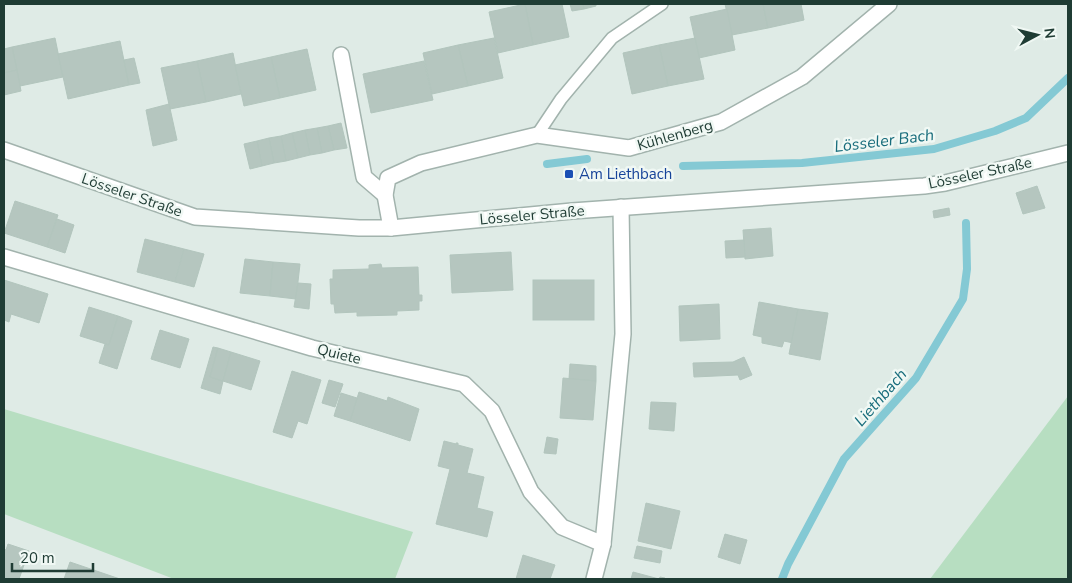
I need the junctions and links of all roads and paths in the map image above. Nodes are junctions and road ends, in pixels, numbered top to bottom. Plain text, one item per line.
1 (662, 4) edge
2 (890, 4) edge
3 (341, 55) dead end
4 (537, 135) junction
5 (4, 150) edge
6 (1068, 153) edge
7 (385, 195) junction
8 (621, 207) junction
9 (391, 228) junction
10 (4, 257) edge
11 (603, 544) junction
12 (594, 579) edge

1 - 4 lane
2 - 4 street, Kühlenberg
3 - 7 street
4 - 7 street, Kühlenberg
5 - 9 street, Lösseler Straße
6 - 8 street, Lösseler Straße
7 - 9 street
8 - 9 street, Lösseler Straße
8 - 11 street
10 - 11 street, Quiete
11 - 12 street

